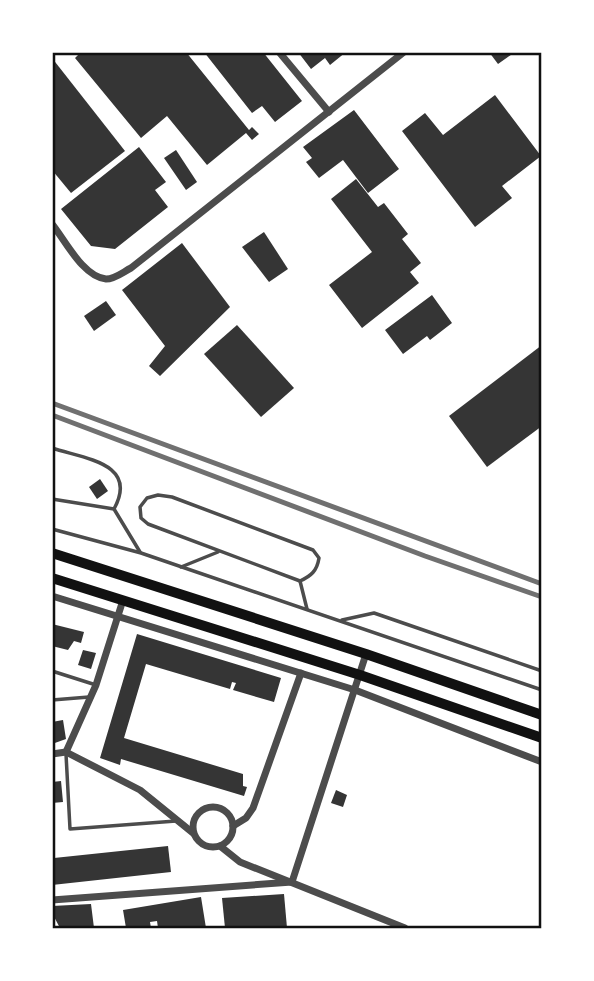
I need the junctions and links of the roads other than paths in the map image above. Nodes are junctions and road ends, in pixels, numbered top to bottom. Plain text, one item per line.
1 (279, 52) edge
2 (388, 52) edge
3 (404, 52) edge
4 (394, 60) junction
5 (329, 112) junction
6 (52, 224) edge
7 (52, 448) edge
8 (52, 499) edge
9 (114, 509) junction
10 (52, 529) edge
11 (219, 552) junction
12 (52, 553) edge
13 (141, 553) junction
14 (181, 567) junction
15 (52, 578) edge
16 (300, 581) junction
17 (52, 596) edge
18 (123, 600) junction
19 (307, 609) junction
20 (118, 616) junction
21 (340, 621) junction
22 (366, 654) junction
23 (52, 671) edge
24 (541, 671) edge
25 (301, 673) junction
26 (359, 675) junction
27 (96, 685) junction
28 (355, 690) junction
29 (541, 690) edge
30 (91, 697) junction
31 (52, 700) edge
32 (541, 715) edge
33 (541, 738) edge
34 (66, 752) junction
35 (52, 754) edge
36 (541, 762) edge
37 (180, 821) junction
38 (233, 826) junction
39 (193, 833) junction
40 (220, 846) junction
41 (292, 883) junction
42 (52, 900) edge
43 (403, 928) edge

1 - 5 street
2 - 4 street
3 - 4 street
4 - 5 street
5 - 6 street
7 - 9 lane
8 - 9 lane
9 - 13 lane
10 - 13 lane
11 - 14 lane
11 - 16 lane
11 - 16 lane
12 - 22 main road
13 - 14 lane
14 - 19 lane
15 - 18 main road
16 - 19 lane
17 - 20 street
18 - 20 street
18 - 26 main road
19 - 21 lane
20 - 25 street
20 - 27 street
21 - 24 lane
21 - 29 lane
22 - 26 street
22 - 32 main road
23 - 27 lane
25 - 28 street
25 - 38 street
26 - 28 street
26 - 33 main road
27 - 30 street
28 - 36 street
28 - 41 street
30 - 31 lane
30 - 34 street
34 - 35 street
34 - 37 street
34 - 37 lane
37 - 39 street
38 - 39 street
38 - 40 street
39 - 40 street
40 - 41 street
41 - 42 street
41 - 43 street

